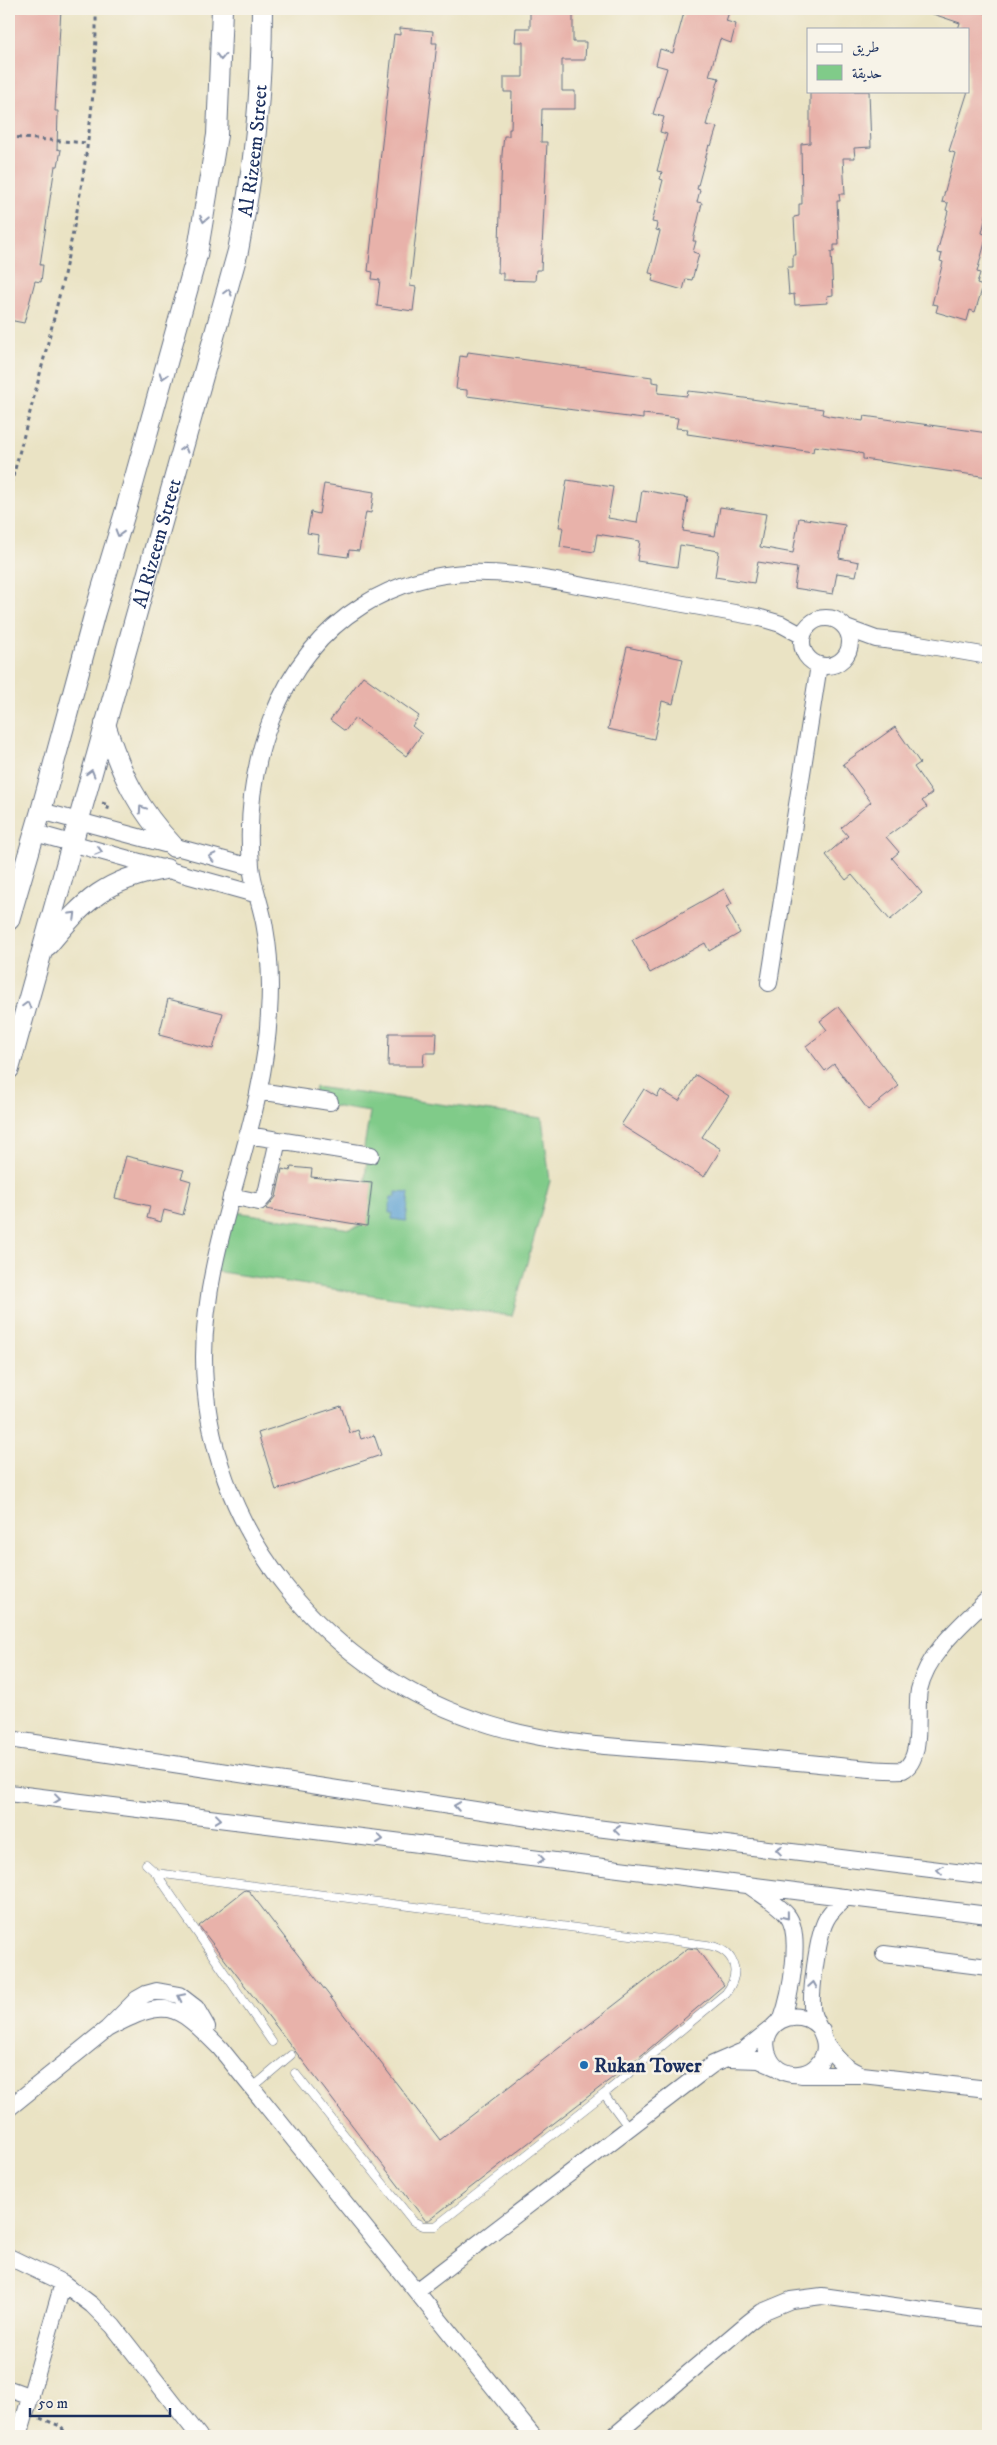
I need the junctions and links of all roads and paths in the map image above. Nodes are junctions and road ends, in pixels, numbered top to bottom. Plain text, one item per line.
1 (96, 9) edge
2 (222, 9) edge
3 (262, 9) edge
4 (9, 137) edge
5 (88, 143) junction
6 (9, 492) edge
7 (846, 628) junction
8 (803, 636) junction
9 (887, 641) junction
10 (847, 654) junction
11 (988, 656) edge
12 (819, 665) junction
13 (105, 724) junction
14 (42, 811) junction
15 (77, 820) junction
16 (35, 833) junction
17 (71, 843) junction
18 (174, 847) junction
19 (251, 867) junction
20 (166, 869) junction
21 (256, 894) junction
22 (9, 920) edge
23 (42, 953) junction
24 (769, 983) dead end
25 (9, 1069) edge
26 (259, 1091) junction
27 (330, 1102) dead end
28 (247, 1135) junction
29 (278, 1140) junction
30 (370, 1155) dead end
31 (231, 1196) junction
32 (988, 1599) edge
33 (9, 1739) edge
34 (9, 1793) edge
35 (146, 1864) dead end
36 (156, 1873) junction
37 (988, 1876) edge
38 (749, 1885) junction
39 (846, 1897) junction
40 (988, 1915) edge
41 (884, 1954) dead end
42 (988, 1968) edge
43 (777, 2023) junction
44 (823, 2037) junction
45 (272, 2042) dead end
46 (291, 2055) dead end
47 (728, 2059) junction
48 (777, 2068) junction
49 (295, 2073) dead end
50 (799, 2074) junction
51 (862, 2075) junction
52 (252, 2088) junction
53 (988, 2089) edge
54 (604, 2094) junction
55 (9, 2108) edge
56 (629, 2128) junction
57 (9, 2257) edge
58 (63, 2283) junction
59 (416, 2291) junction
60 (988, 2319) edge
61 (9, 2389) edge
62 (31, 2396) junction
63 (26, 2414) junction
64 (19, 2436) edge
65 (68, 2436) edge
66 (199, 2436) edge
67 (533, 2436) edge
68 (614, 2436) edge

1 - 5 path
2 -> 14 street, Al Rizeem Street
13 -> 3 street, Al Rizeem Street
4 - 5 path
5 - 6 path
7 - 8 street
7 - 9 street
7 - 10 street
8 - 12 street
8 - 19 street
9 - 10 street
9 - 11 street
10 - 12 street
12 - 24 street
15 -> 13 street, Al Rizeem Street
18 -> 13 street
14 - 15 street
14 - 16 street, Al Rizeem Street
15 - 17 street, Al Rizeem Street
15 - 18 street
16 - 17 street
16 - 22 street, Al Rizeem Street
17 -> 20 street
17 - 23 street, Al Rizeem Street
19 -> 18 street
19 - 21 street
20 - 21 street
23 -> 20 street
21 - 26 street
25 -> 23 street, Al Rizeem Street
26 - 27 street
26 - 28 street
28 - 29 street
28 - 31 street
29 - 30 street
29 - 31 street
31 - 32 street
37 -> 33 street
34 -> 38 street
35 - 36 lane
36 - 45 lane
36 - 54 lane
38 - 39 street
38 -> 43 street
39 - 40 street
44 -> 39 street
41 - 42 street
43 - 44 street
43 - 47 street
43 - 48 street
44 - 50 street
44 - 51 street
46 - 52 lane
47 - 48 street
47 - 56 street
48 - 50 street
49 - 54 lane
50 - 51 street
51 - 53 street
52 - 55 street
52 - 59 street
54 - 56 lane
56 - 59 street
57 - 58 street
58 - 62 street
58 - 66 street
59 - 67 street
60 - 68 street
61 - 62 street
62 - 63 street
63 - 64 street
63 - 65 path

